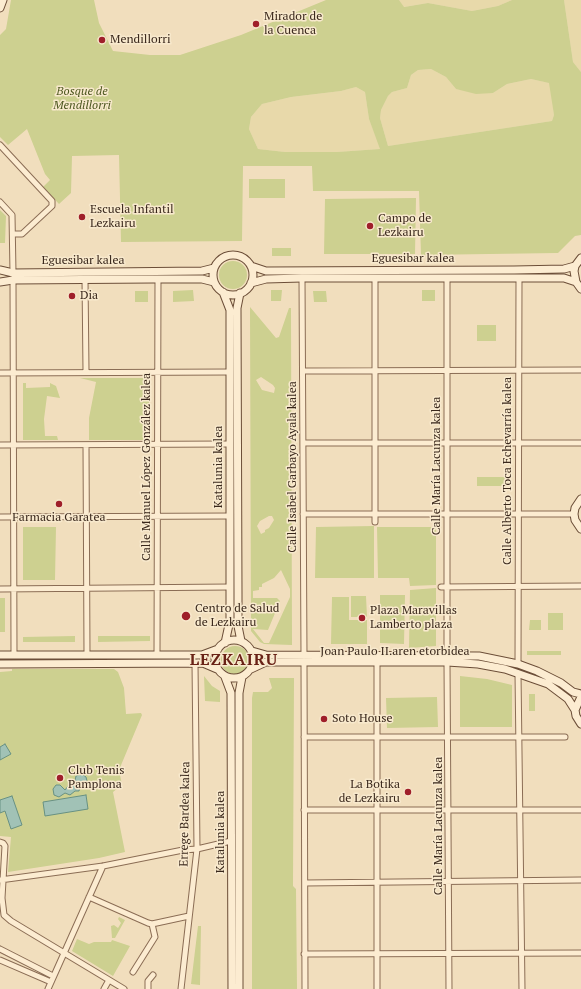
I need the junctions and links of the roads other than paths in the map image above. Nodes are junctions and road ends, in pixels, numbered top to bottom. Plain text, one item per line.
1 (3, 0) edge
2 (0, 8) edge
3 (0, 145) edge
4 (0, 202) edge
5 (13, 234) junction
6 (581, 258) edge
7 (251, 266) junction
8 (575, 266) junction
9 (214, 268) junction
10 (0, 270) edge
11 (13, 276) junction
12 (302, 278) junction
13 (447, 278) junction
14 (518, 278) junction
15 (158, 279) junction
16 (375, 279) junction
17 (85, 280) junction
18 (0, 282) edge
19 (214, 282) junction
20 (576, 282) junction
21 (251, 283) junction
22 (581, 289) edge
23 (223, 292) junction
24 (240, 293) junction
25 (375, 370) junction
26 (518, 370) junction
27 (581, 370) edge
28 (303, 371) junction
29 (447, 371) junction
30 (86, 372) junction
31 (157, 372) junction
32 (230, 372) junction
33 (0, 373) edge
34 (14, 373) junction
35 (303, 443) junction
36 (376, 443) junction
37 (518, 443) junction
38 (581, 443) edge
39 (0, 444) edge
40 (14, 444) junction
41 (230, 444) junction
42 (447, 444) junction
43 (86, 445) junction
44 (157, 445) junction
45 (581, 499) edge
46 (302, 514) junction
47 (447, 514) junction
48 (518, 514) junction
49 (574, 514) junction
50 (375, 515) junction
51 (157, 516) junction
52 (230, 516) junction
53 (0, 517) edge
54 (14, 517) junction
55 (87, 517) junction
56 (375, 522) dead end
57 (581, 528) edge
58 (447, 586) junction
59 (519, 586) junction
60 (581, 586) edge
61 (86, 587) junction
62 (158, 587) junction
63 (230, 587) junction
64 (440, 587) dead end
65 (0, 589) edge
66 (15, 589) junction
67 (241, 641) junction
68 (225, 642) junction
69 (218, 649) junction
70 (252, 651) junction
71 (0, 655) edge
72 (14, 655) junction
73 (87, 655) junction
74 (157, 655) junction
75 (447, 658) junction
76 (304, 659) junction
77 (195, 663) junction
78 (377, 663) junction
79 (0, 664) edge
80 (518, 664) junction
81 (217, 669) junction
82 (251, 670) junction
83 (518, 673) junction
84 (225, 677) junction
85 (242, 677) junction
86 (581, 696) edge
87 (575, 710) junction
88 (581, 724) edge
89 (304, 737) junction
90 (377, 737) junction
91 (565, 737) dead end
92 (448, 738) junction
93 (519, 738) junction
94 (304, 810) junction
95 (378, 810) junction
96 (449, 810) junction
97 (520, 810) junction
98 (581, 810) edge
99 (231, 841) junction
100 (0, 842) edge
101 (197, 849) junction
102 (103, 866) junction
103 (2, 880) edge
104 (581, 880) edge
105 (449, 881) junction
106 (521, 881) junction
107 (305, 882) junction
108 (378, 882) junction
109 (89, 897) junction
110 (1, 899) edge
111 (2, 912) edge
112 (189, 916) junction
113 (152, 924) junction
114 (0, 949) edge
115 (64, 953) junction
116 (521, 953) junction
117 (581, 953) edge
118 (304, 954) junction
119 (376, 954) junction
120 (449, 954) junction
121 (0, 960) edge
122 (133, 972) dead end
123 (153, 974) dead end
124 (53, 976) junction
125 (109, 980) junction
126 (51, 982) junction
127 (48, 989) edge
128 (104, 989) edge
129 (124, 989) edge
130 (148, 989) edge
131 (180, 989) edge
132 (232, 989) edge
133 (239, 989) edge
134 (304, 989) edge
135 (377, 989) edge
136 (449, 989) edge
137 (522, 989) edge

1 - 2 street
3 - 5 street
4 - 5 street
5 - 11 street
6 - 8 street
7 - 8 street, Eguesibar kalea
7 - 9 street
7 - 21 street
8 - 20 street
9 - 11 street, Eguesibar kalea
9 - 19 street
10 - 11 street, Eguesibar kalea
11 - 17 street, Eguesibar kalea
11 - 18 street, Eguesibar kalea
11 - 34 street
12 - 16 street, Eguesibar kalea
12 - 21 street, Eguesibar kalea
12 - 28 street, Calle Isabel Garbayo Ayala kalea
13 - 14 street, Eguesibar kalea
13 - 16 street, Eguesibar kalea
13 - 29 street, Calle María Lacunza kalea
14 - 20 street, Eguesibar kalea
14 - 26 street, Calle Alberto Toca Echevarría kalea
15 - 17 street, Eguesibar kalea
15 - 19 street, Eguesibar kalea
15 - 31 street, Calle Manuel López González kalea
16 - 25 street
17 - 30 street
19 - 23 street
20 - 22 street
21 - 24 street
23 - 24 street
23 - 32 street, Katalunia kalea
24 - 67 street, Katalunia kalea
25 - 28 street
25 - 29 street
25 - 36 street
26 - 27 street
26 - 29 street
26 - 37 street, Calle Alberto Toca Echevarría kalea
28 - 35 street, Calle Isabel Garbayo Ayala kalea
29 - 42 street, Calle María Lacunza kalea
30 - 31 street
30 - 34 street
31 - 32 street
31 - 44 street, Calle Manuel López González kalea
32 - 41 street, Katalunia kalea
33 - 34 street
34 - 40 street
35 - 36 street
35 - 46 street, Calle Isabel Garbayo Ayala kalea
36 - 42 street
36 - 50 street
37 - 38 street
37 - 42 street
37 - 48 street, Calle Alberto Toca Echevarría kalea
39 - 40 street
40 - 43 street
40 - 54 street
41 - 44 street
41 - 52 street, Katalunia kalea
42 - 47 street, Calle María Lacunza kalea
43 - 44 street
43 - 55 street
44 - 51 street, Calle Manuel López González kalea
45 - 49 street
46 - 50 street
46 - 76 street, Calle Isabel Garbayo Ayala kalea
47 - 48 street
47 - 50 street
47 - 58 street, Calle María Lacunza kalea
48 - 49 street
48 - 59 street, Calle Alberto Toca Echevarría kalea
49 - 57 street
50 - 56 street
51 - 52 street
51 - 55 street
51 - 62 street, Calle Manuel López González kalea
52 - 63 street, Katalunia kalea
53 - 54 street
54 - 55 street
54 - 66 street
55 - 61 street
58 - 59 street
58 - 64 street
58 - 75 street, Calle María Lacunza kalea
59 - 60 street
59 - 80 street, Calle Alberto Toca Echevarría kalea
61 - 62 street
61 - 66 street
61 - 73 street
62 - 63 street
62 - 74 street, Calle Manuel López González kalea
63 - 68 street, Katalunia kalea
65 - 66 street
66 - 72 street
67 - 68 street
67 - 70 street
68 - 69 street
69 - 74 street
69 - 81 street
70 - 76 street, Joan Paulo II.aren etorbidea
70 - 82 street
71 - 72 street
72 - 73 street
73 - 74 street
75 - 76 street, Joan Paulo II.aren etorbidea
75 - 78 street, Joan Paulo II.aren etorbidea
75 - 80 street, Joan Paulo II.aren etorbidea
75 - 83 street, Joan Paulo II.aren etorbidea
75 - 92 street, Calle María Lacunza kalea
76 - 78 street, Joan Paulo II.aren etorbidea
76 - 82 street, Joan Paulo II.aren etorbidea
76 - 89 street, Calle Isabel Garbayo Ayala kalea
77 - 79 street
77 - 81 street
77 - 101 street, Errege Bardea kalea
78 - 90 street
80 - 86 street, Joan Paulo II.aren etorbidea
81 - 84 street
82 - 85 street
83 - 87 street, Joan Paulo II.aren etorbidea
83 - 93 street
84 - 85 street
84 - 99 street, Katalunia kalea
85 - 133 street, Katalunia kalea
86 - 87 street
87 - 88 street, Joan Paulo II.aren etorbidea
89 - 90 street
89 - 94 street, Calle Isabel Garbayo Ayala kalea
90 - 92 street
90 - 95 street
91 - 93 street
92 - 93 street
92 - 96 street, Calle María Lacunza kalea
93 - 97 street
94 - 95 street
94 - 107 street, Calle Isabel Garbayo Ayala kalea
95 - 96 street
95 - 108 street
96 - 97 street
96 - 105 street, Calle María Lacunza kalea
97 - 98 street
97 - 106 street
99 - 101 street
99 - 132 street, Katalunia kalea
100 - 103 street
101 - 102 street
101 - 112 street, Errege Bardea kalea
102 - 103 street
102 - 109 street
103 - 110 street
104 - 106 street
105 - 106 street
105 - 108 street
105 - 120 street, Calle María Lacunza kalea
106 - 116 street
107 - 108 street
107 - 118 street, Calle Isabel Garbayo Ayala kalea
108 - 119 street
109 - 113 street
109 - 115 street
110 - 111 street
111 - 115 street
112 - 113 street
112 - 131 street, Errege Bardea kalea
113 - 122 street
114 - 124 street
115 - 124 street
115 - 125 street
116 - 117 street
116 - 120 street
116 - 137 street
118 - 119 street
118 - 134 street, Calle Isabel Garbayo Ayala kalea
119 - 120 street
119 - 135 street
120 - 136 street, Calle María Lacunza kalea
121 - 126 street
123 - 130 street
124 - 126 street
125 - 128 street
125 - 129 street
126 - 127 street

